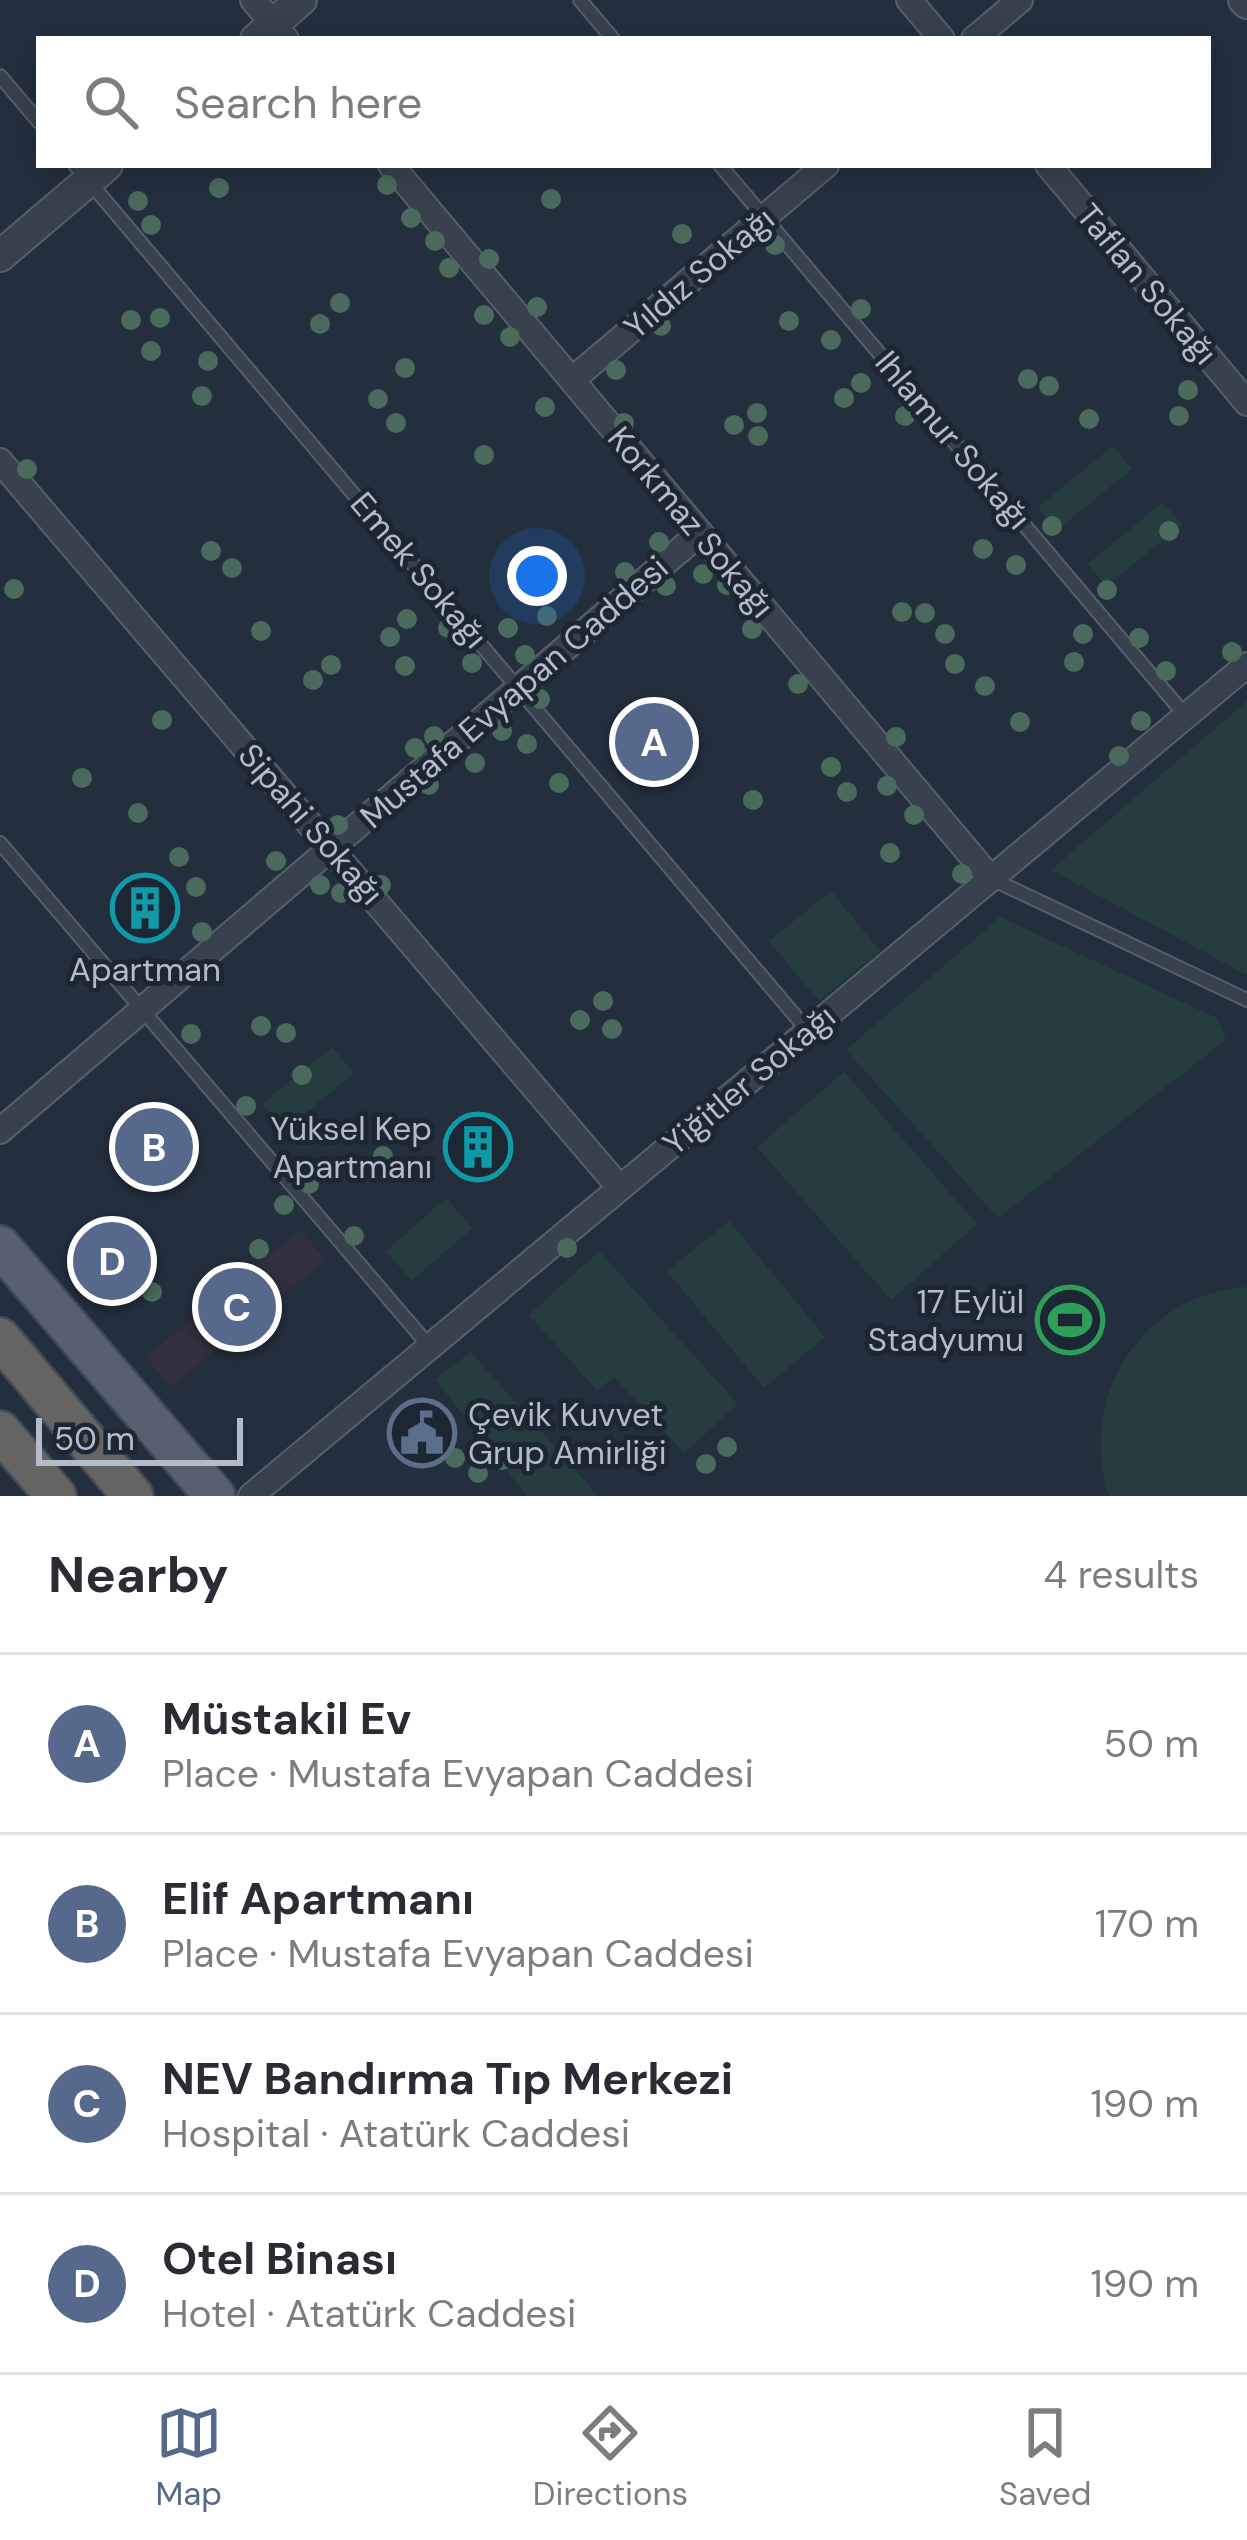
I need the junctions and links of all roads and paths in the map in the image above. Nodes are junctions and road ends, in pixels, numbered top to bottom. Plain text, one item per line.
1 (302, 0) edge
2 (580, 0) edge
3 (909, 0) edge
4 (1020, 0) edge
5 (267, 26) edge
6 (610, 36) edge
7 (940, 36) edge
8 (978, 36) edge
9 (0, 76) edge
10 (36, 118) edge
11 (394, 168) edge
12 (723, 168) edge
13 (822, 168) edge
14 (1051, 168) edge
15 (90, 170) edge
16 (764, 217) junction
17 (0, 256) edge
18 (572, 380) junction
19 (1247, 403) edge
20 (0, 461) edge
21 (700, 532) junction
22 (1247, 665) edge
23 (519, 688) junction
24 (1186, 716) junction
25 (0, 843) edge
26 (332, 848) junction
27 (991, 879) junction
28 (1247, 1000) edge
29 (142, 1010) junction
30 (808, 1031) junction
31 (0, 1131) edge
32 (620, 1188) junction
33 (0, 1246) edge
34 (0, 1338) edge
35 (430, 1346) junction
36 (0, 1431) edge
37 (56, 1496) edge
38 (133, 1496) edge
39 (215, 1496) edge
40 (251, 1496) edge

1 - 5 street
2 - 6 lane
3 - 7 street
4 - 8 street
9 - 10 lane
11 - 18 street, Korkmaz Sokağı
12 - 16 lane, Ihlamur Sokağı
13 - 16 street, Yıldız Sokağı
14 - 19 street, Taflan Sokağı
15 - 17 street
15 - 23 lane, Emek Sokağı
16 - 18 street, Yıldız Sokağı
16 - 24 lane, Ihlamur Sokağı
18 - 21 street, Korkmaz Sokağı
20 - 26 street, Sipahi Sokağı
21 - 23 street, Mustafa Evyapan Caddesi
21 - 27 street, Korkmaz Sokağı
22 - 24 street, Yiğitler Sokağı
23 - 26 street, Mustafa Evyapan Caddesi
23 - 30 lane, Emek Sokağı
24 - 27 street, Yiğitler Sokağı
25 - 29 lane
26 - 29 street, Mustafa Evyapan Caddesi
26 - 32 street, Sipahi Sokağı
27 - 28 lane
27 - 30 street, Yiğitler Sokağı
29 - 31 street, Mustafa Evyapan Caddesi
29 - 35 lane
30 - 32 street, Yiğitler Sokağı
32 - 35 street, Yiğitler Sokağı
33 - 39 main road
34 - 38 highway
35 - 40 street, Yiğitler Sokağı
36 - 37 highway

